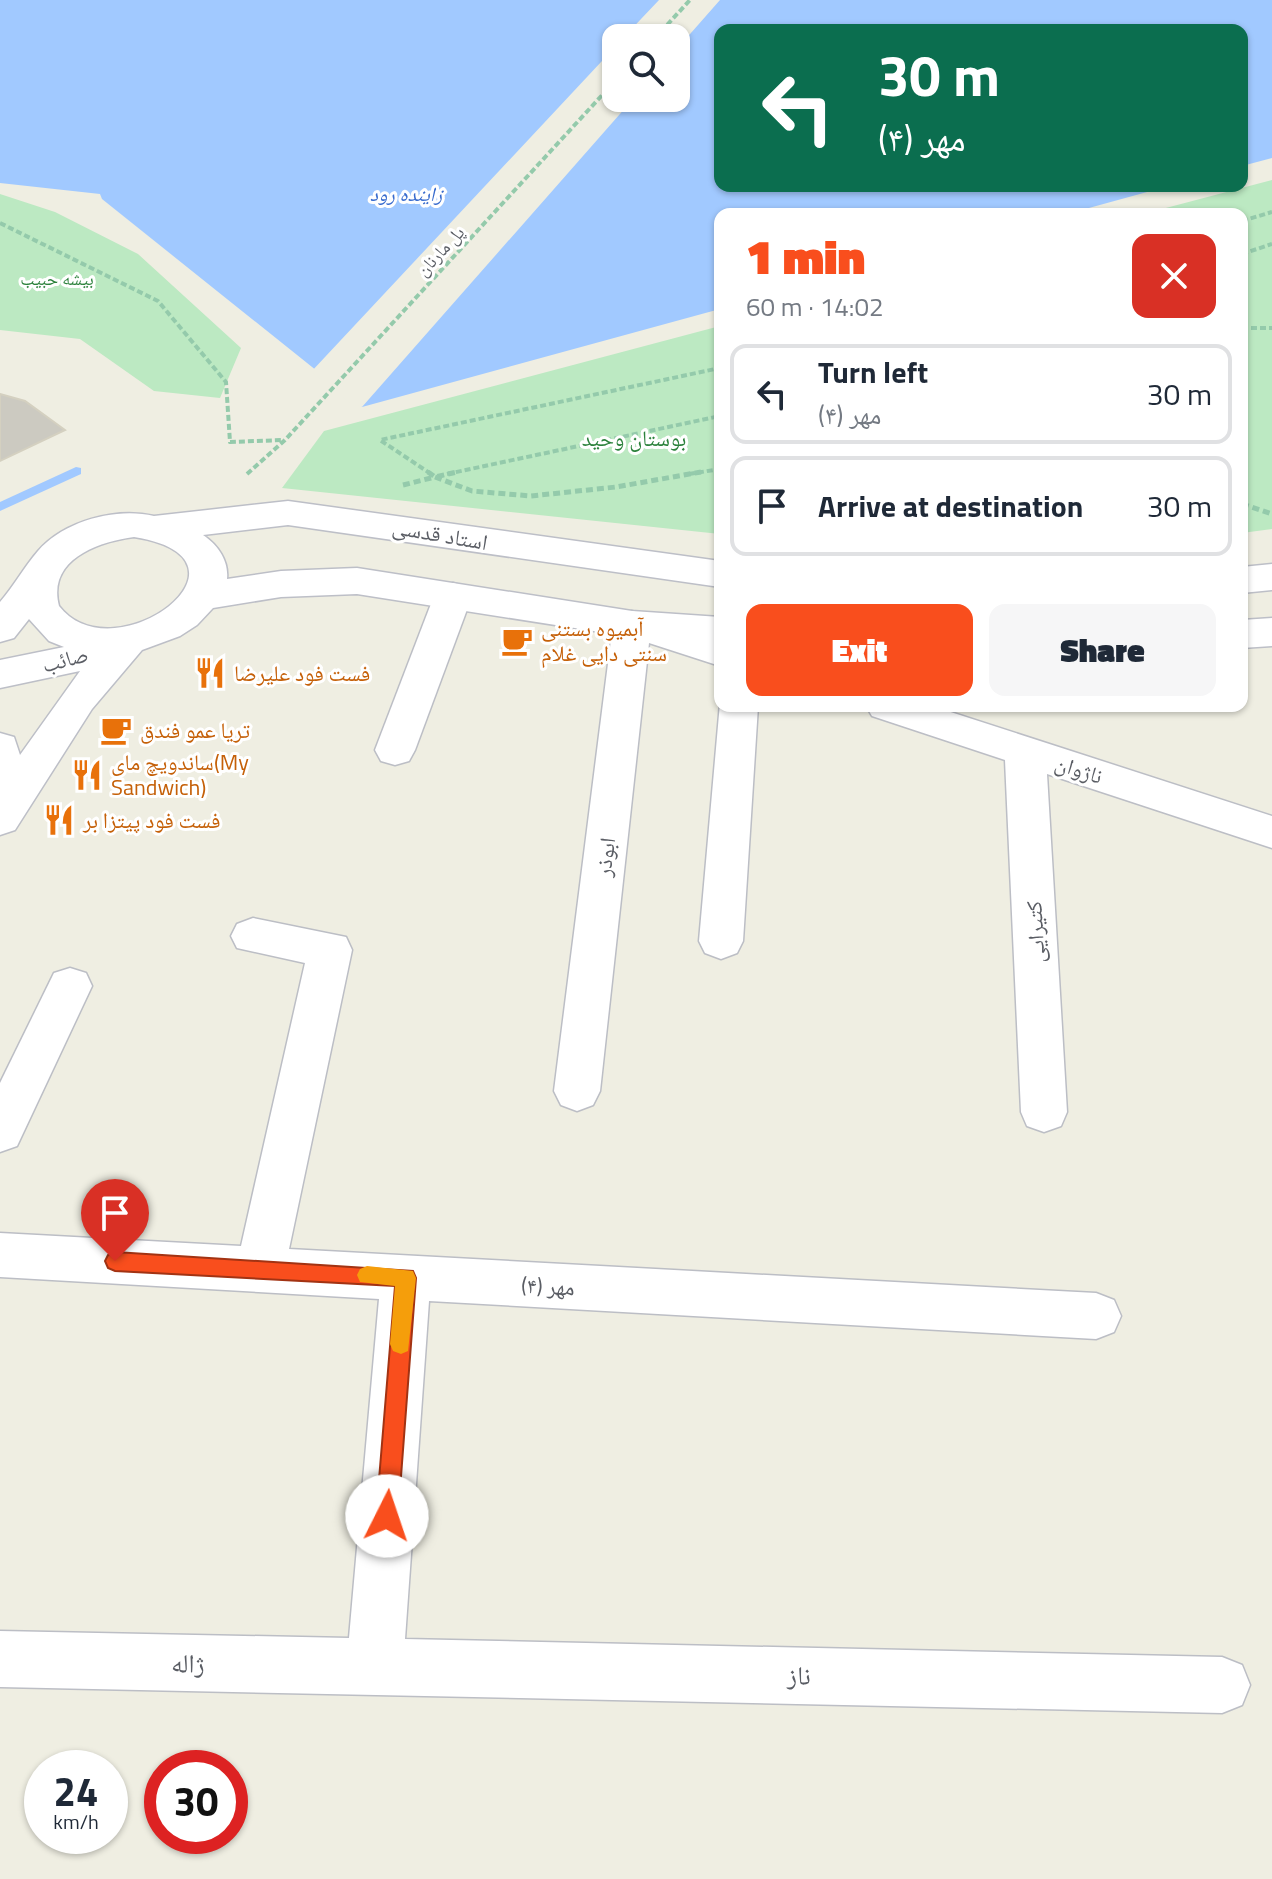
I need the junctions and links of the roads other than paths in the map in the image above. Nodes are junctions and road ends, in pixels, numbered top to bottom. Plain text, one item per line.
1 (160, 527) junction
2 (714, 573) edge
3 (1272, 577) edge
4 (1248, 579) edge
5 (36, 585) junction
6 (203, 596) junction
7 (453, 596) junction
8 (632, 624) junction
9 (0, 628) edge
10 (714, 631) edge
11 (1272, 632) edge
12 (1248, 634) edge
13 (128, 640) junction
14 (714, 650) edge
15 (0, 674) edge
16 (738, 712) edge
17 (904, 712) edge
18 (0, 748) edge
19 (395, 750) dead end
20 (1025, 752) junction
21 (0, 801) edge
22 (0, 819) edge
23 (1272, 832) edge
24 (253, 936) dead end
25 (721, 941) dead end
26 (70, 986) dead end
27 (577, 1091) dead end
28 (1044, 1112) dead end
29 (0, 1132) edge
30 (0, 1255) edge
31 (260, 1270) junction
32 (406, 1278) junction
33 (1096, 1316) dead end
34 (0, 1659) edge
35 (375, 1665) junction
36 (1222, 1685) dead end

1 - 2 street, استاد قدسی
1 - 5 street
1 - 6 street
3 - 4 street
5 - 9 street
5 - 13 street
6 - 7 street
6 - 13 street
7 - 8 street
7 - 19 street
8 - 10 street
8 - 14 street
8 - 27 street, ابوذر
11 - 12 street
13 - 15 street, صائب
13 - 22 street
16 - 25 street
17 - 20 street, ناژوان
18 - 21 street
20 - 23 street, ناژوان
20 - 28 street, کتیرایی
24 - 31 street
26 - 29 street
30 - 31 street, مهر (۴)
31 - 32 street, مهر (۴)
32 - 33 street, مهر (۴)
32 - 35 street
34 - 35 street, ژاله
35 - 36 street, ناز

